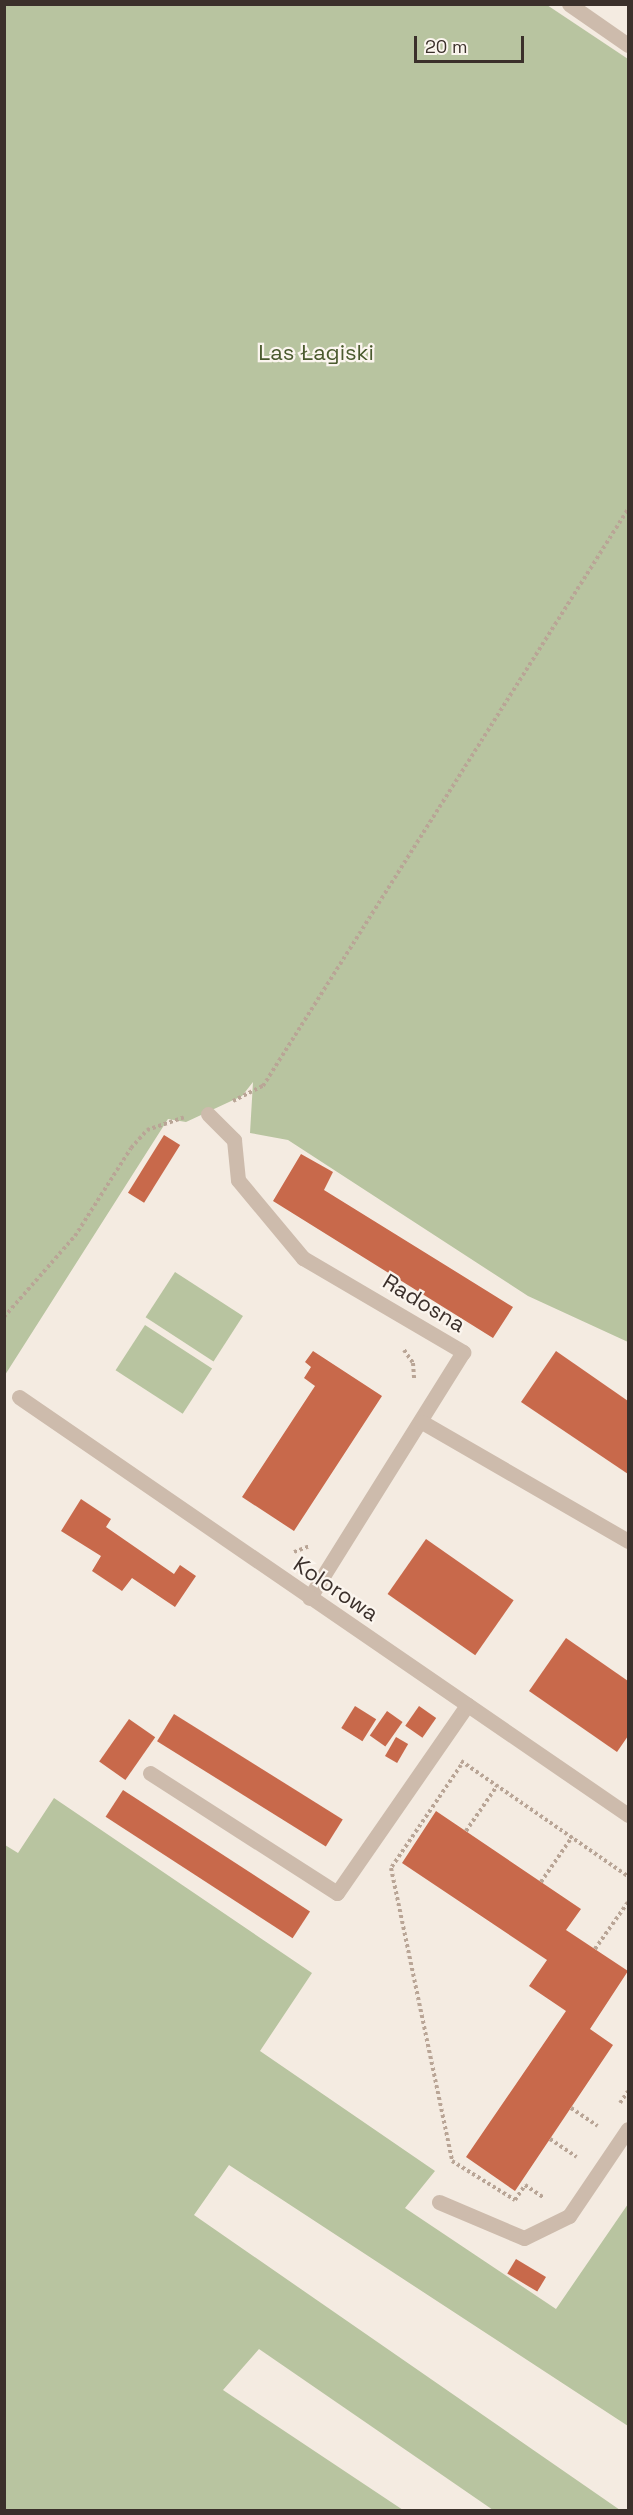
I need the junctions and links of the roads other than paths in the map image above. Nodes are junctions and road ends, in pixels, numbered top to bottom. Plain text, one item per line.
1 (569, 4) edge
2 (628, 45) edge
3 (208, 1114) road end
4 (20, 1396) dead end
5 (422, 1422) junction
6 (628, 1541) edge
7 (309, 1598) junction
8 (467, 1706) junction
9 (150, 1773) dead end
10 (628, 1815) edge
11 (628, 2129) edge
12 (439, 2202) dead end

1 - 2 street
3 - 5 street, Radosna
4 - 7 street, Kolorowa
5 - 6 street
5 - 7 street
7 - 8 street, Kolorowa
8 - 9 street
8 - 10 street, Kolorowa
11 - 12 street

